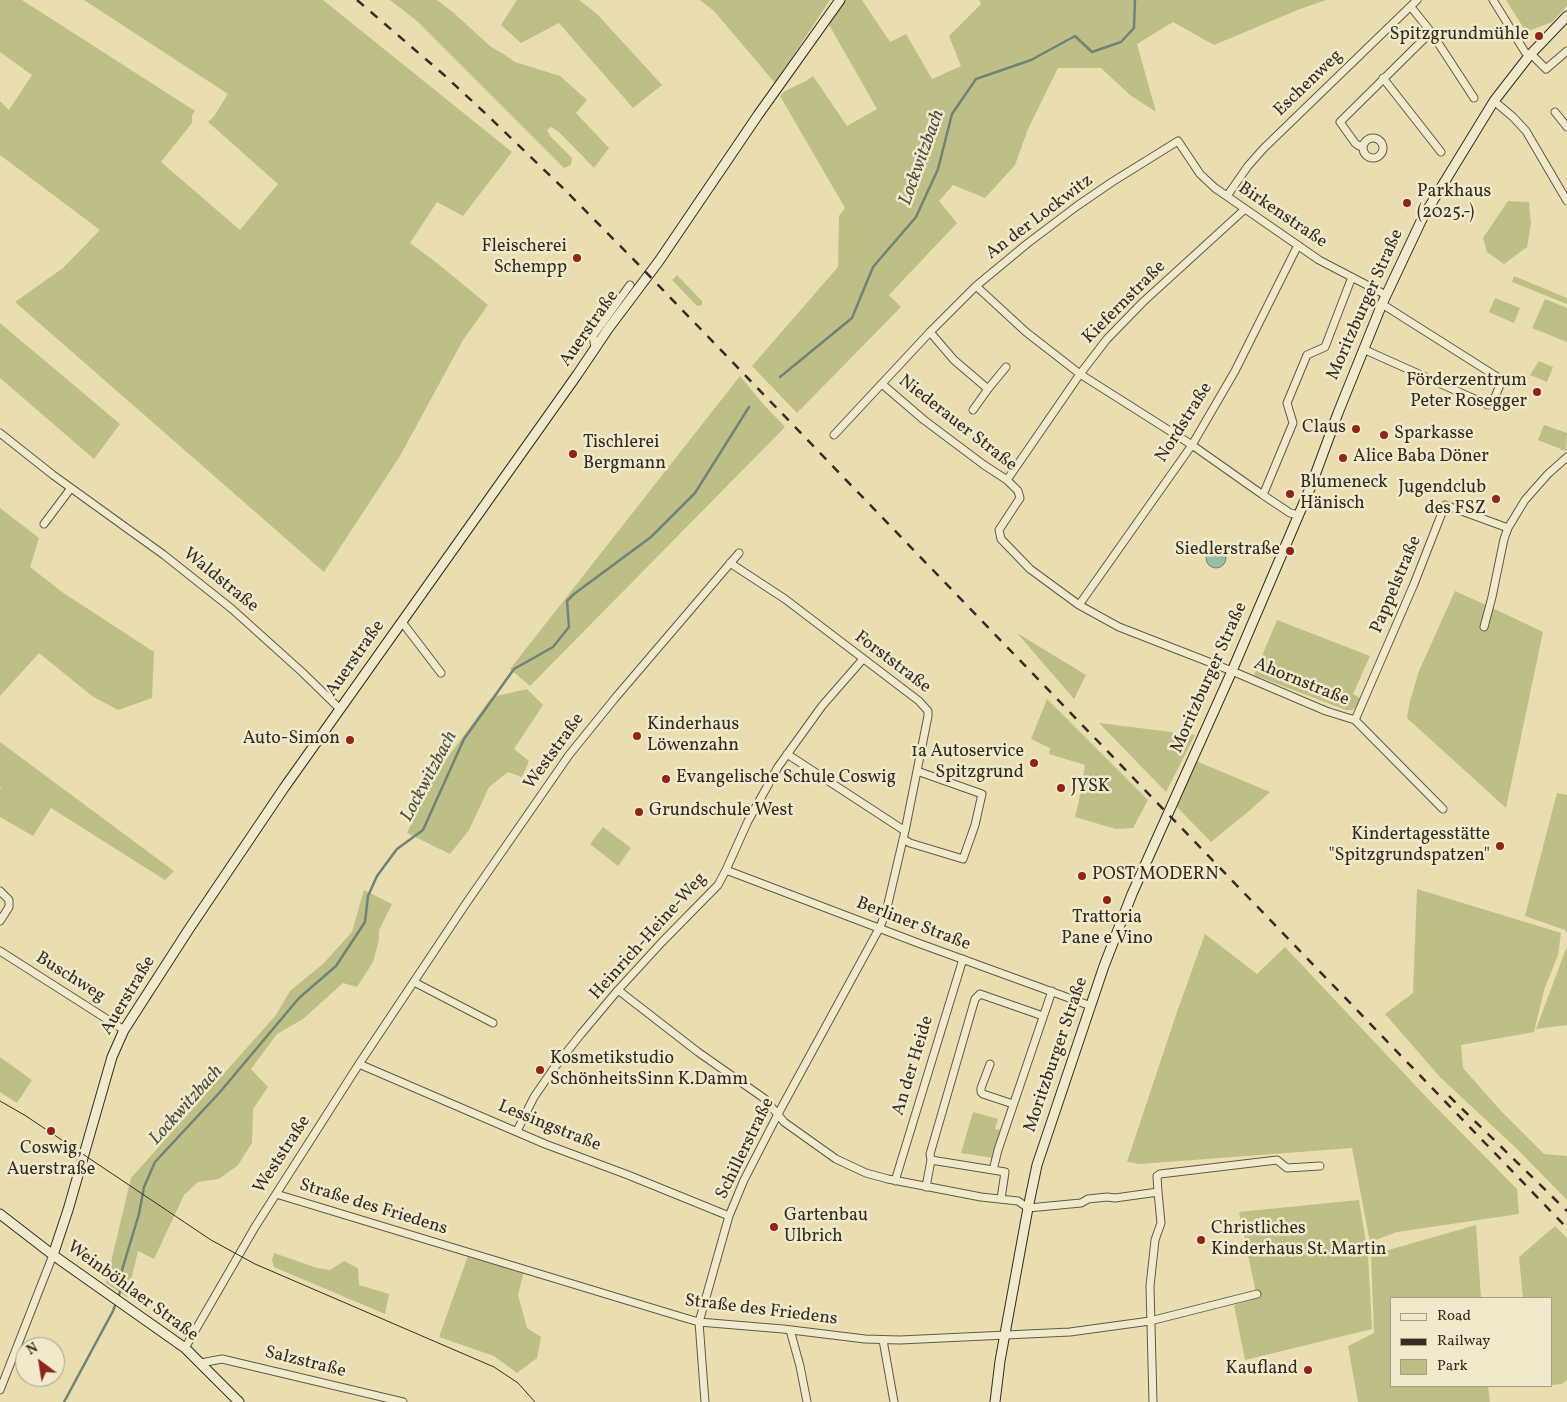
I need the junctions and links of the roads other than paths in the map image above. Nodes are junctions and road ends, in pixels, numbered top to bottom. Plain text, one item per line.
1 (840, 0) edge
2 (1417, 0) edge
3 (1493, 0) edge
4 (1411, 7) junction
5 (1567, 16) edge
6 (1431, 32) junction
7 (1567, 51) edge
8 (1530, 55) junction
9 (1383, 78) junction
10 (1474, 98) dead end
11 (1494, 100) junction
12 (1555, 112) dead end
13 (1567, 127) edge
14 (1178, 141) joint
15 (1363, 145) dead end
16 (1441, 152) dead end
17 (1227, 196) junction
18 (1567, 201) edge
19 (1245, 209) junction
20 (1298, 246) junction
21 (1352, 277) junction
22 (630, 285) dead end
23 (976, 286) junction
24 (1384, 299) junction
25 (930, 332) junction
26 (595, 347) junction
27 (1363, 349) junction
28 (1006, 367) dead end
29 (1080, 374) junction
30 (882, 384) junction
31 (988, 388) junction
32 (973, 410) dead end
33 (0, 433) edge
34 (834, 436) dead end
35 (1192, 444) junction
36 (1567, 458) edge
37 (1007, 480) junction
38 (71, 488) junction
39 (1263, 495) junction
40 (1298, 515) junction
41 (44, 524) dead end
42 (1508, 528) junction
43 (739, 553) dead end
44 (730, 563) junction
45 (1079, 605) junction
46 (402, 622) junction
47 (1484, 627) dead end
48 (863, 659) junction
49 (1232, 671) junction
50 (441, 673) dead end
51 (340, 709) junction
52 (1355, 720) junction
53 (787, 754) junction
54 (917, 771) junction
55 (1443, 809) dead end
56 (905, 831) junction
57 (903, 839) junction
58 (726, 870) junction
59 (0, 891) edge
60 (0, 921) edge
61 (880, 927) junction
62 (0, 951) edge
63 (963, 959) junction
64 (414, 982) junction
65 (618, 990) junction
66 (1052, 992) junction
67 (1090, 1006) junction
68 (1043, 1016) junction
69 (494, 1023) dead end
70 (124, 1030) junction
71 (359, 1064) junction
72 (990, 1064) dead end
73 (1013, 1104) junction
74 (778, 1114) junction
75 (517, 1132) junction
76 (931, 1160) junction
77 (1320, 1166) dead end
78 (993, 1170) junction
79 (895, 1181) junction
80 (926, 1187) junction
81 (1158, 1192) junction
82 (276, 1194) junction
83 (1001, 1199) junction
84 (1028, 1208) junction
85 (0, 1214) edge
86 (729, 1216) junction
87 (53, 1255) junction
88 (1257, 1294) dead end
89 (1150, 1321) junction
90 (699, 1322) junction
91 (790, 1330) junction
92 (1006, 1336) junction
93 (883, 1340) junction
94 (185, 1348) junction
95 (200, 1363) junction
96 (0, 1390) edge
97 (239, 1402) edge
98 (403, 1402) edge
99 (705, 1402) edge
100 (807, 1402) edge
101 (894, 1402) edge
102 (995, 1402) edge
103 (1153, 1402) edge

1 - 26 street, Auerstraße
2 - 4 street, Eschenweg
3 - 8 street
4 - 6 street
4 - 17 street, Eschenweg
5 - 8 street, Moritzburger Straße
6 - 9 street
6 - 10 street
7 - 8 street
8 - 11 street, Moritzburger Straße
9 - 15 street
9 - 16 street
11 - 18 street
11 - 24 street, Moritzburger Straße
12 - 13 street
14 - 17 street, Birkenstraße
14 - 23 street, An der Lockwitz
17 - 19 street, Birkenstraße
19 - 20 street, Birkenstraße
19 - 29 street, Kiefernstraße
20 - 21 street, Birkenstraße
20 - 35 street, Nordstraße
21 - 24 street, Birkenstraße
21 - 39 street
22 - 26 street
23 - 25 street, An der Lockwitz
23 - 29 street
24 - 27 street, Moritzburger Straße
24 - 27 street, Birkenstraße
25 - 30 street, An der Lockwitz
25 - 31 street
26 - 46 street, Auerstraße
27 - 40 street, Moritzburger Straße
28 - 31 street
29 - 35 street
29 - 37 street, Kiefernstraße
30 - 34 street, An der Lockwitz
30 - 37 street, Niederauer Straße
31 - 32 street
33 - 38 street, Waldstraße
35 - 39 street
35 - 45 street, Nordstraße
36 - 42 street
37 - 45 street, Niederauer Straße
38 - 41 street
38 - 51 street, Waldstraße
39 - 40 street
40 - 49 street, Moritzburger Straße
42 - 47 street
42 - 52 street, Pappelstraße
43 - 44 street, Weststraße
44 - 48 street, Forststraße
44 - 64 street, Weststraße
45 - 49 street, Niederauer Straße
46 - 50 street
46 - 51 street, Auerstraße
48 - 53 street, Heinrich-Heine-Weg
48 - 54 street, Forststraße
49 - 52 street, Ahornstraße
49 - 67 street, Moritzburger Straße
51 - 70 street, Auerstraße
52 - 55 street, Ahornstraße
53 - 56 street
53 - 58 street, Heinrich-Heine-Weg
54 - 56 street, Forststraße
54 - 57 street
56 - 57 street, Forststraße
57 - 61 street, Forststraße
58 - 61 street, Berliner Straße
58 - 65 street, Heinrich-Heine-Weg
59 - 60 street
61 - 63 street, Berliner Straße
61 - 74 street, Schillerstraße
62 - 70 street, Buschweg
63 - 66 street, Berliner Straße
63 - 79 street, An der Heide
64 - 69 street
64 - 71 street, Weststraße
65 - 74 street
65 - 75 street, Heinrich-Heine-Weg
66 - 67 street, Berliner Straße
66 - 68 street
67 - 84 street, Moritzburger Straße
68 - 73 street
68 - 76 street
70 - 87 street, Auerstraße
71 - 75 street, Lessingstraße
71 - 82 street, Weststraße
72 - 73 street
73 - 78 street
74 - 79 street
74 - 86 street, Schillerstraße
75 - 86 street, Lessingstraße
76 - 78 street
76 - 80 street
77 - 81 street
78 - 83 street
79 - 80 street
80 - 83 street
81 - 84 street
81 - 89 street
82 - 90 street, Straße des Friedens
82 - 94 street, Weststraße
83 - 84 street
84 - 92 street, Moritzburger Straße
85 - 87 street, Weinböhlaer Straße
86 - 90 street, Schillerstraße
87 - 94 street, Weinböhlaer Straße
87 - 96 street, Auerstraße
88 - 89 street, Straße des Friedens
89 - 92 street, Straße des Friedens
89 - 103 street
90 - 91 street, Straße des Friedens
90 - 99 street, Schillerstraße
91 - 93 street, Straße des Friedens
91 - 100 street
92 - 93 street, Straße des Friedens
92 - 102 street, Moritzburger Straße
93 - 101 street
94 - 95 street, Weinböhlaer Straße
95 - 97 street, Weinböhlaer Straße
95 - 98 street, Salzstraße

